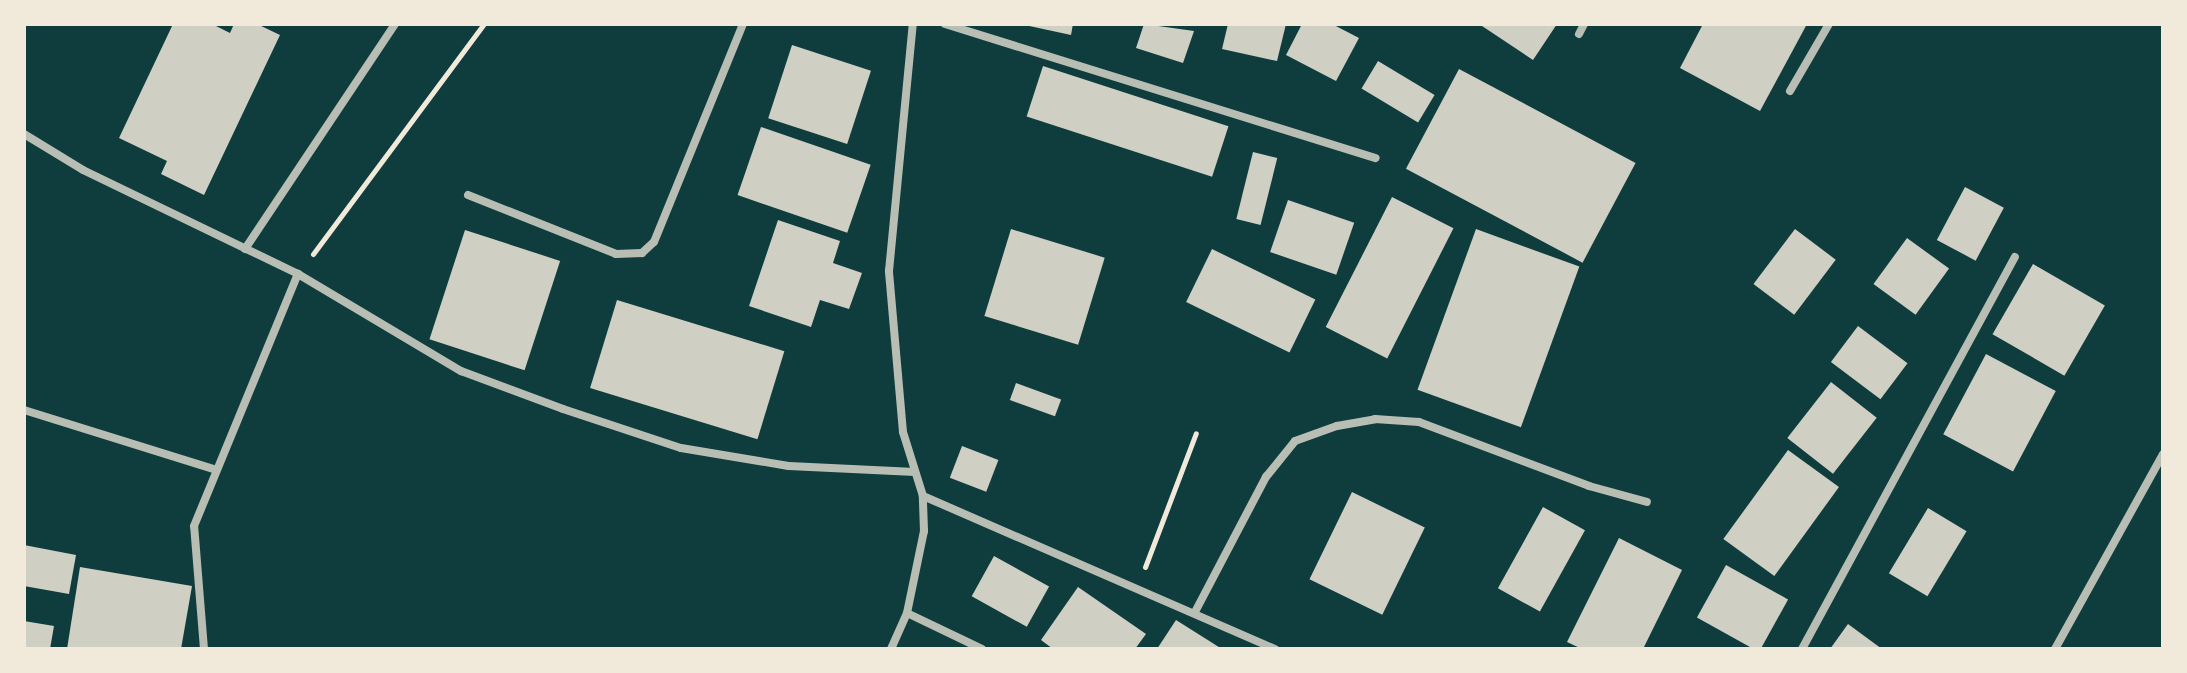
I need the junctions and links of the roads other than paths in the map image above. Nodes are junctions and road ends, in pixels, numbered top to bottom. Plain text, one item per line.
1 (395, 24) edge
2 (743, 24) edge
3 (913, 24) edge
4 (945, 24) edge
5 (1584, 24) edge
6 (1829, 24) edge
7 (1579, 34) dead end
8 (1790, 91) dead end
9 (24, 134) edge
10 (1376, 158) dead end
11 (468, 195) dead end
12 (245, 249) junction
13 (2015, 257) dead end
14 (298, 274) junction
15 (24, 410) edge
16 (2163, 454) edge
17 (213, 469) junction
18 (915, 472) junction
19 (923, 496) junction
20 (1647, 502) dead end
21 (1195, 612) junction
22 (907, 613) junction
23 (204, 649) edge
24 (891, 649) edge
25 (982, 649) edge
26 (1275, 649) edge
27 (1802, 649) edge
28 (2055, 649) edge

1 - 12 street
2 - 11 street
3 - 18 street
4 - 10 street
5 - 7 street
6 - 8 street
9 - 12 street
12 - 14 street
13 - 27 street
14 - 17 street
14 - 18 street
15 - 17 street
16 - 28 street
17 - 23 street
18 - 19 street
19 - 21 street
19 - 22 street
20 - 21 street
21 - 26 street
22 - 24 street
22 - 25 street

